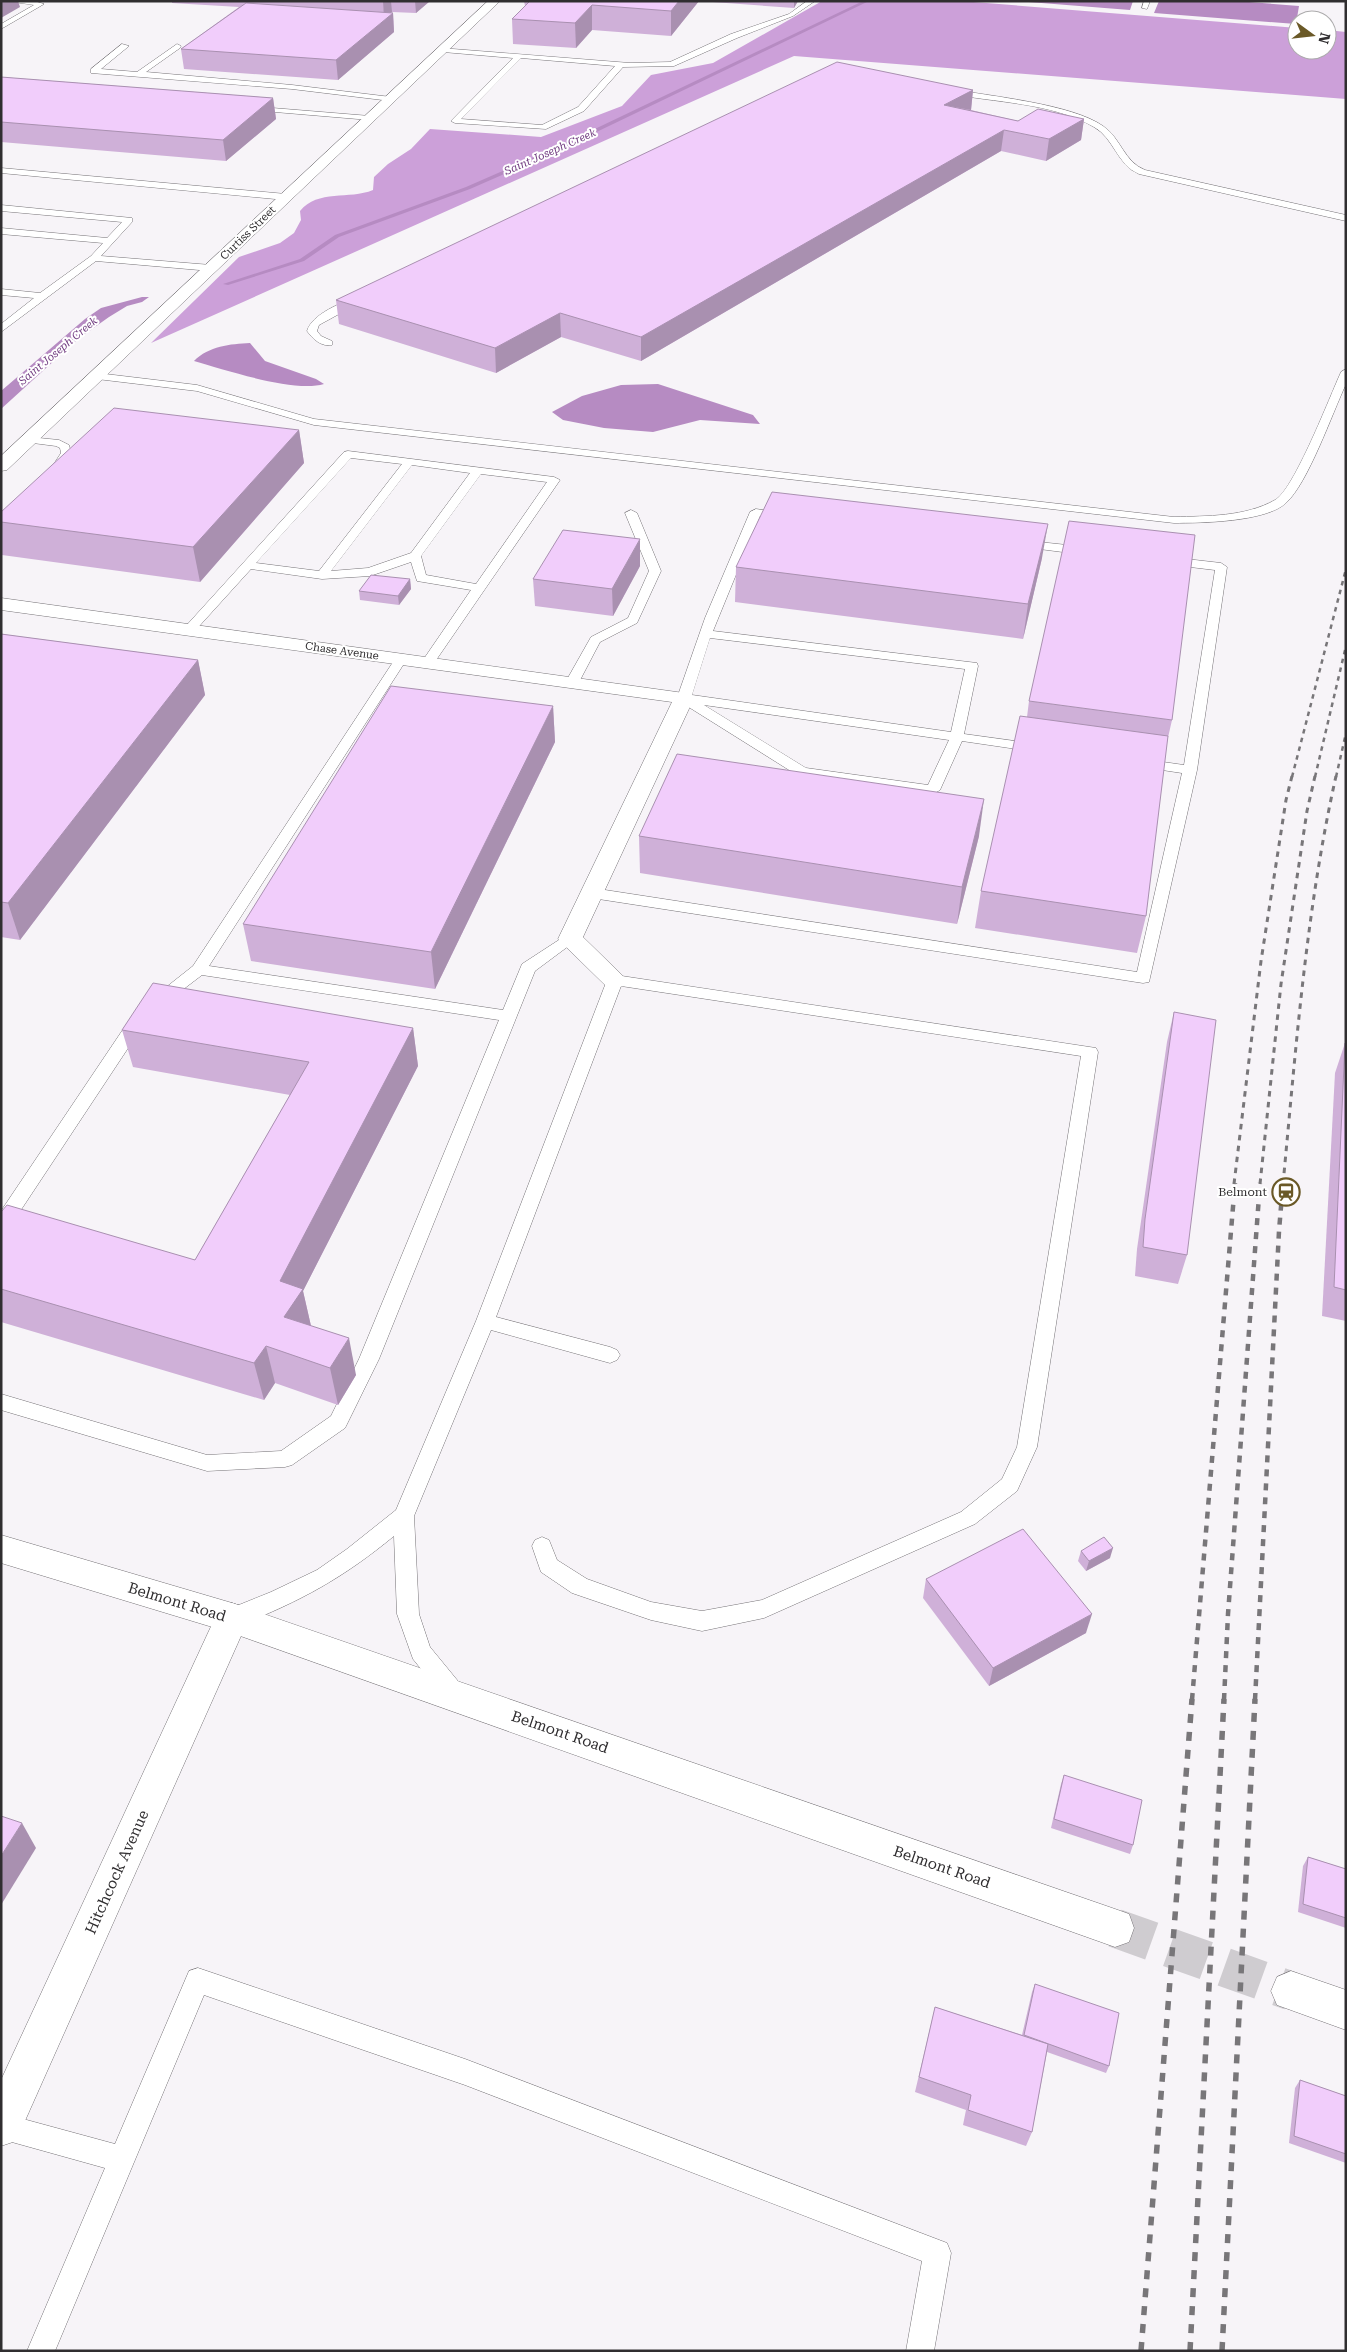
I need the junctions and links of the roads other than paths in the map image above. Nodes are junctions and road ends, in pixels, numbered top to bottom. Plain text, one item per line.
1 (9, 1) edge
2 (496, 1) edge
3 (812, 1) edge
4 (1, 27) edge
5 (125, 46) dead end
6 (178, 46) dead end
7 (443, 50) junction
8 (519, 56) junction
9 (620, 64) junction
10 (139, 74) junction
11 (936, 88) edge
12 (391, 99) junction
13 (242, 108) edge
14 (370, 118) junction
15 (1, 170) edge
16 (286, 197) junction
17 (1, 208) edge
18 (1346, 218) edge
19 (1, 231) edge
20 (109, 241) junction
21 (94, 258) junction
22 (211, 268) junction
23 (1, 292) edge
24 (42, 296) junction
25 (363, 298) edge
26 (4, 325) edge
27 (328, 343) dead end
28 (1346, 372) edge
29 (98, 376) junction
30 (29, 440) junction
31 (409, 462) junction
32 (1, 466) edge
33 (478, 470) junction
34 (46, 483) edge
35 (631, 513) dead end
36 (796, 517) edge
37 (1003, 542) edge
38 (1102, 553) edge
39 (415, 556) junction
40 (1152, 559) edge
41 (248, 565) junction
42 (322, 575) junction
43 (480, 588) junction
44 (1, 604) edge
45 (189, 630) junction
46 (706, 634) junction
47 (400, 659) junction
48 (428, 663) junction
49 (572, 683) junction
50 (684, 698) junction
51 (956, 736) junction
52 (1054, 750) edge
53 (1132, 761) edge
54 (1190, 770) junction
55 (592, 893) junction
56 (570, 940) junction
57 (199, 970) junction
58 (615, 980) junction
59 (509, 1016) junction
60 (1, 1226) edge
61 (485, 1320) junction
62 (610, 1355) dead end
63 (1, 1402) edge
64 (404, 1516) junction
65 (542, 1546) dead end
66 (1, 1549) edge
67 (232, 1618) junction
68 (456, 1696) junction
69 (1115, 1928) tunnel mouth
70 (1291, 1991) tunnel mouth
71 (1346, 2010) edge
72 (1, 2126) edge
73 (122, 2158) junction
74 (41, 2351) edge
75 (920, 2351) edge

1 - 4 lane
2 - 7 street, Curtiss Street
3 - 9 lane
5 - 10 lane
6 - 10 lane
7 - 8 lane
7 - 12 street, Curtiss Street
8 - 9 lane
8 - 9 lane
10 - 12 lane
11 - 18 lane
12 - 14 street, Curtiss Street
13 - 14 lane
14 - 16 street, Curtiss Street
15 - 16 lane
16 - 22 street, Curtiss Street
17 - 20 lane
19 - 20 lane
20 - 21 lane
21 - 22 lane
21 - 24 lane
22 - 29 street, Curtiss Street
23 - 24 lane
24 - 26 lane
25 - 27 lane
28 - 29 lane
29 - 30 street, Curtiss Street
30 - 32 street, Curtiss Street
30 - 34 lane
31 - 33 lane
31 - 41 lane
31 - 42 lane
33 - 39 lane
33 - 43 lane
35 - 49 lane
36 - 46 lane
37 - 38 lane
39 - 42 lane
39 - 43 lane
40 - 54 lane
41 - 42 lane
41 - 45 lane
43 - 48 lane
44 - 45 street, Chase Avenue
45 - 47 street, Chase Avenue
46 - 50 lane
46 - 51 lane
47 - 48 street, Chase Avenue
47 - 57 lane
48 - 49 street, Chase Avenue
49 - 50 street, Chase Avenue
50 - 51 lane
50 - 51 lane
50 - 55 street
51 - 52 lane
53 - 54 lane
54 - 55 lane
55 - 56 street
56 - 58 street
56 - 59 lane
57 - 59 lane
57 - 60 lane
58 - 61 lane
58 - 65 lane
59 - 63 lane
61 - 62 lane
61 - 64 lane
64 - 67 lane
64 - 68 lane
66 - 67 street, Belmont Road
67 - 68 street, Belmont Road
67 - 72 street, Hitchcock Avenue
68 - 69 street, Belmont Road
70 - 71 street
72 - 73 lane
73 - 74 lane
73 - 75 lane

